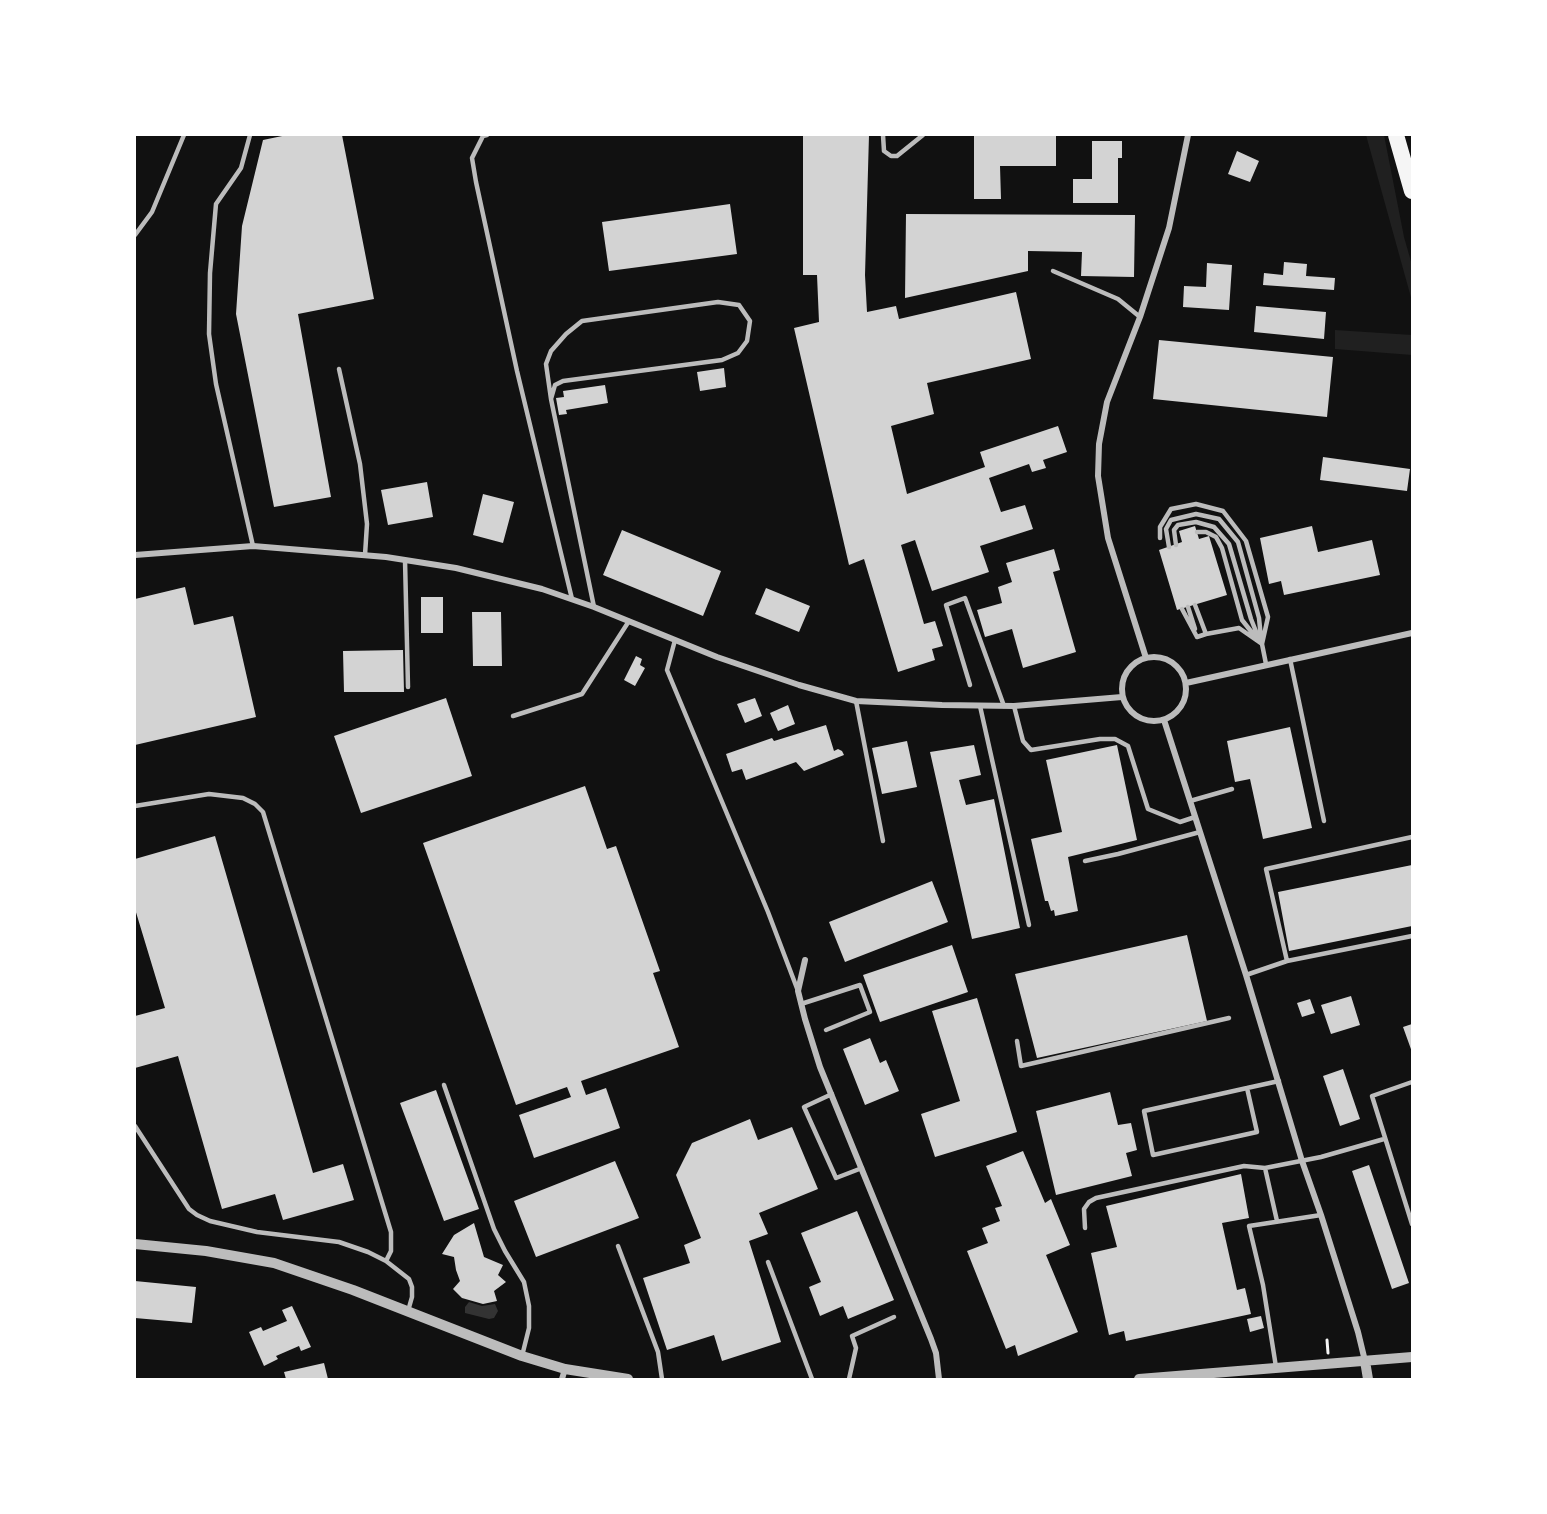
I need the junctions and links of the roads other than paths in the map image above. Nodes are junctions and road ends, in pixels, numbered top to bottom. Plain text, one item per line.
1 (184, 135) edge
2 (250, 135) edge
3 (487, 135) edge
4 (883, 135) edge
5 (923, 135) edge
6 (1188, 135) edge
7 (1396, 135) edge
8 (1412, 191) edge
9 (135, 235) edge
10 (1053, 270) dead end
11 (1140, 317) junction
12 (339, 369) dead end
13 (551, 399) junction
14 (1197, 532) dead end
15 (1180, 536) dead end
16 (1160, 538) dead end
17 (253, 546) junction
18 (1169, 547) dead end
19 (135, 555) edge
20 (365, 555) junction
21 (405, 560) junction
22 (572, 599) junction
23 (1195, 605) dead end
24 (594, 607) junction
25 (1188, 607) dead end
26 (1182, 609) dead end
27 (629, 621) junction
28 (1412, 633) edge
29 (1206, 634) junction
30 (1197, 637) junction
31 (675, 640) junction
32 (1262, 644) junction
33 (1146, 658) junction
34 (1290, 659) junction
35 (1266, 664) junction
36 (1186, 683) junction
37 (970, 685) dead end
38 (408, 687) dead end
39 (1122, 697) junction
40 (856, 701) junction
41 (980, 706) junction
42 (1004, 706) junction
43 (1014, 706) junction
44 (513, 716) dead end
45 (1164, 720) junction
46 (1232, 789) dead end
47 (1190, 801) junction
48 (135, 806) edge
49 (1195, 817) junction
50 (1324, 821) dead end
51 (1200, 832) junction
52 (1412, 837) edge
53 (883, 841) dead end
54 (1085, 861) dead end
55 (1029, 925) dead end
56 (1412, 936) edge
57 (805, 960) dead end
58 (1287, 961) junction
59 (1246, 975) junction
60 (798, 991) junction
61 (801, 1004) junction
62 (1229, 1018) dead end
63 (826, 1030) dead end
64 (1017, 1041) dead end
65 (1279, 1081) junction
66 (1412, 1082) edge
67 (444, 1085) dead end
68 (1247, 1088) junction
69 (832, 1094) junction
70 (135, 1126) edge
71 (1384, 1139) junction
72 (1302, 1161) junction
73 (862, 1168) junction
74 (1265, 1168) junction
75 (1321, 1215) junction
76 (1277, 1221) junction
77 (1412, 1224) edge
78 (1085, 1228) dead end
79 (135, 1244) edge
80 (618, 1246) dead end
81 (386, 1261) junction
82 (768, 1262) dead end
83 (408, 1311) junction
84 (894, 1317) dead end
85 (522, 1356) junction
86 (1412, 1357) edge
87 (1365, 1361) junction
88 (1276, 1368) junction
89 (563, 1374) edge
90 (1165, 1378) edge
91 (628, 1379) edge
92 (662, 1379) edge
93 (812, 1379) edge
94 (849, 1379) edge
95 (939, 1379) edge
96 (1138, 1379) edge
97 (1368, 1379) edge

1 - 9 lane
2 - 17 lane
3 - 22 lane
4 - 5 lane
6 - 11 street
7 - 8 highway
10 - 11 lane
11 - 33 street
12 - 20 lane
13 - 13 lane
13 - 24 lane
14 - 32 lane
15 - 32 lane
16 - 32 lane
17 - 19 street
17 - 20 street
18 - 32 lane
20 - 21 street
21 - 22 street
21 - 38 lane
22 - 24 street
23 - 29 lane
24 - 27 street
25 - 30 lane
26 - 30 lane
27 - 31 street
27 - 44 lane
28 - 34 street
29 - 30 lane
29 - 32 lane
31 - 40 street
31 - 60 lane
32 - 35 lane
33 - 36 street
33 - 39 street
34 - 35 street
34 - 50 lane
35 - 36 street
36 - 45 street
37 - 42 lane
39 - 43 street
39 - 45 street
40 - 41 street
40 - 53 lane
41 - 42 street
41 - 55 lane
42 - 43 street
43 - 49 lane
45 - 47 street
46 - 47 lane
47 - 49 street
48 - 81 lane
49 - 51 street
51 - 54 lane
51 - 59 street
52 - 58 lane
56 - 58 lane
57 - 60 street
58 - 59 lane
59 - 65 street
60 - 61 street
61 - 63 lane
61 - 69 street
62 - 64 lane
65 - 68 lane
65 - 72 street
66 - 71 lane
67 - 85 lane
68 - 68 lane
69 - 73 street
69 - 73 lane
70 - 81 lane
71 - 72 lane
71 - 77 lane
72 - 74 lane
72 - 75 street
73 - 95 street
74 - 76 lane
74 - 78 lane
75 - 76 lane
75 - 87 street
76 - 88 lane
79 - 83 street
80 - 92 lane
81 - 83 lane
82 - 93 lane
83 - 85 street
84 - 94 lane
85 - 89 street
86 - 87 street
87 - 88 street
87 - 97 street
88 - 90 street
89 - 91 street
90 - 96 street

